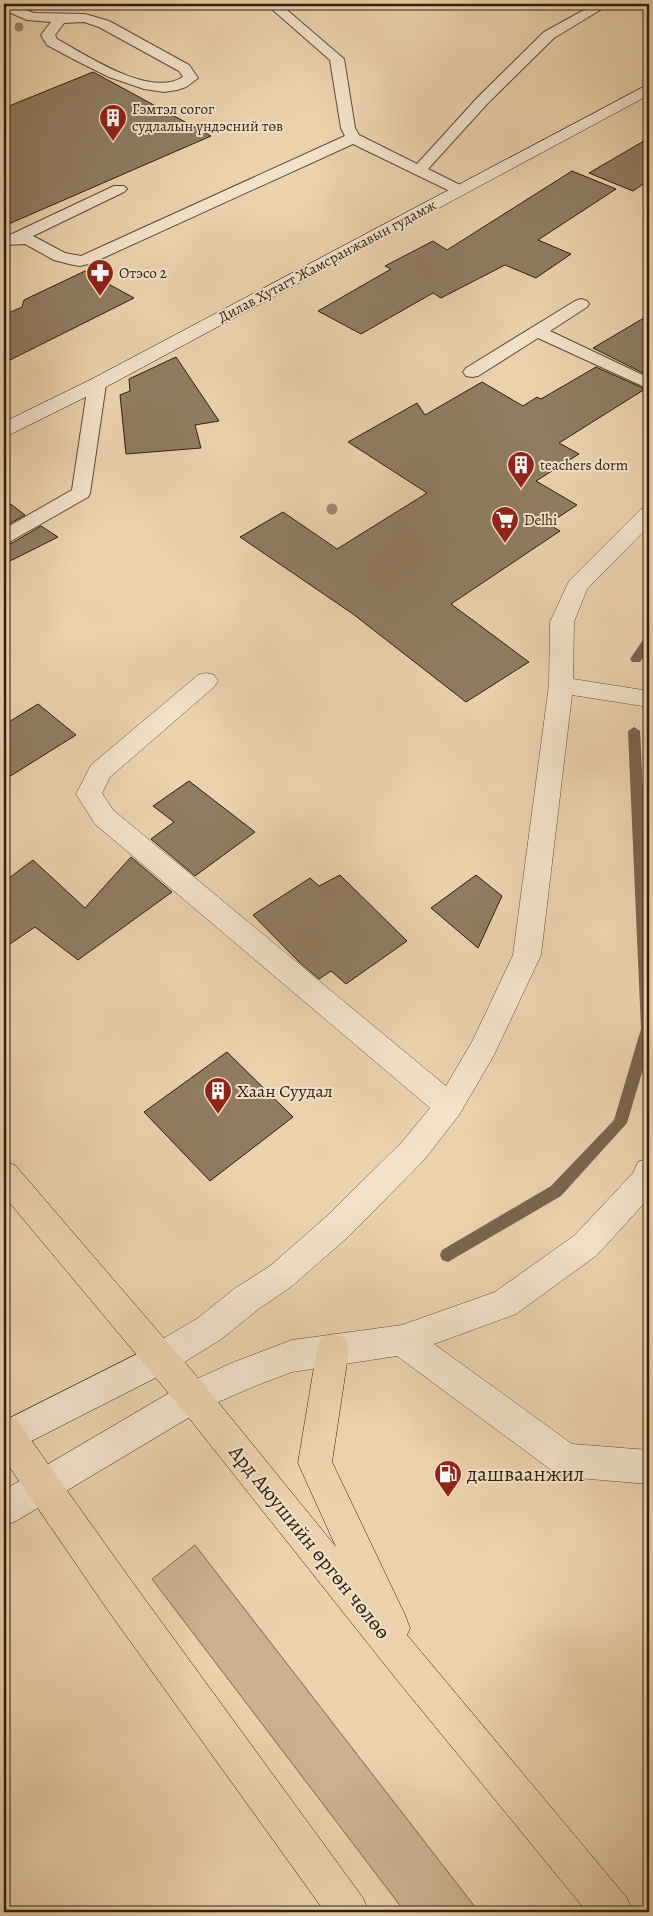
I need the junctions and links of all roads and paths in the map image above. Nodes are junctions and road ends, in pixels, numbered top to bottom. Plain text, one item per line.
1 (272, 4) edge
2 (604, 4) edge
3 (4, 6) edge
4 (60, 20) junction
5 (649, 89) edge
6 (353, 138) junction
7 (419, 170) junction
8 (119, 189) dead end
9 (460, 190) junction
10 (11, 238) edge
11 (581, 304) dead end
12 (537, 331) junction
13 (472, 372) dead end
14 (97, 384) junction
15 (649, 384) edge
16 (4, 430) edge
17 (649, 514) edge
18 (4, 537) edge
19 (206, 681) dead end
20 (561, 685) junction
21 (649, 699) edge
22 (449, 1106) junction
23 (649, 1170) edge
24 (4, 1174) edge
25 (402, 1340) junction
26 (333, 1349) junction
27 (161, 1358) junction
28 (193, 1397) junction
29 (5, 1435) edge
30 (649, 1467) edge
31 (42, 1485) junction
32 (4, 1509) edge
33 (410, 1667) junction
34 (349, 1912) edge
35 (614, 1912) edge

1 - 6 lane
2 - 7 lane
3 - 4 lane
4 - 4 lane
5 - 9 street, Дилав Хутагт Жамсранжавын гудамж
6 - 7 lane
6 - 10 lane
7 - 9 lane
8 - 10 lane
9 - 14 street, Дилав Хутагт Жамсранжавын гудамж
11 - 12 lane
12 - 13 lane
12 - 15 lane
14 - 16 street, Дилав Хутагт Жамсранжавын гудамж
14 - 18 lane
17 - 20 street
19 - 22 street
20 - 21 street
20 - 22 street
22 - 27 street
23 - 25 street
24 - 27 main road, Ард Аюушийн өргөн чөлөө
25 - 26 street
25 - 30 street
26 - 28 street
26 - 33 main road
27 - 28 main road, Ард Аюушийн өргөн чөлөө
27 - 29 street
28 - 31 street
28 - 33 main road, Ард Аюушийн өргөн чөлөө
29 - 31 main road
31 - 32 street
31 - 34 main road
33 - 35 main road, Ард Аюушийн өргөн чөлөө

